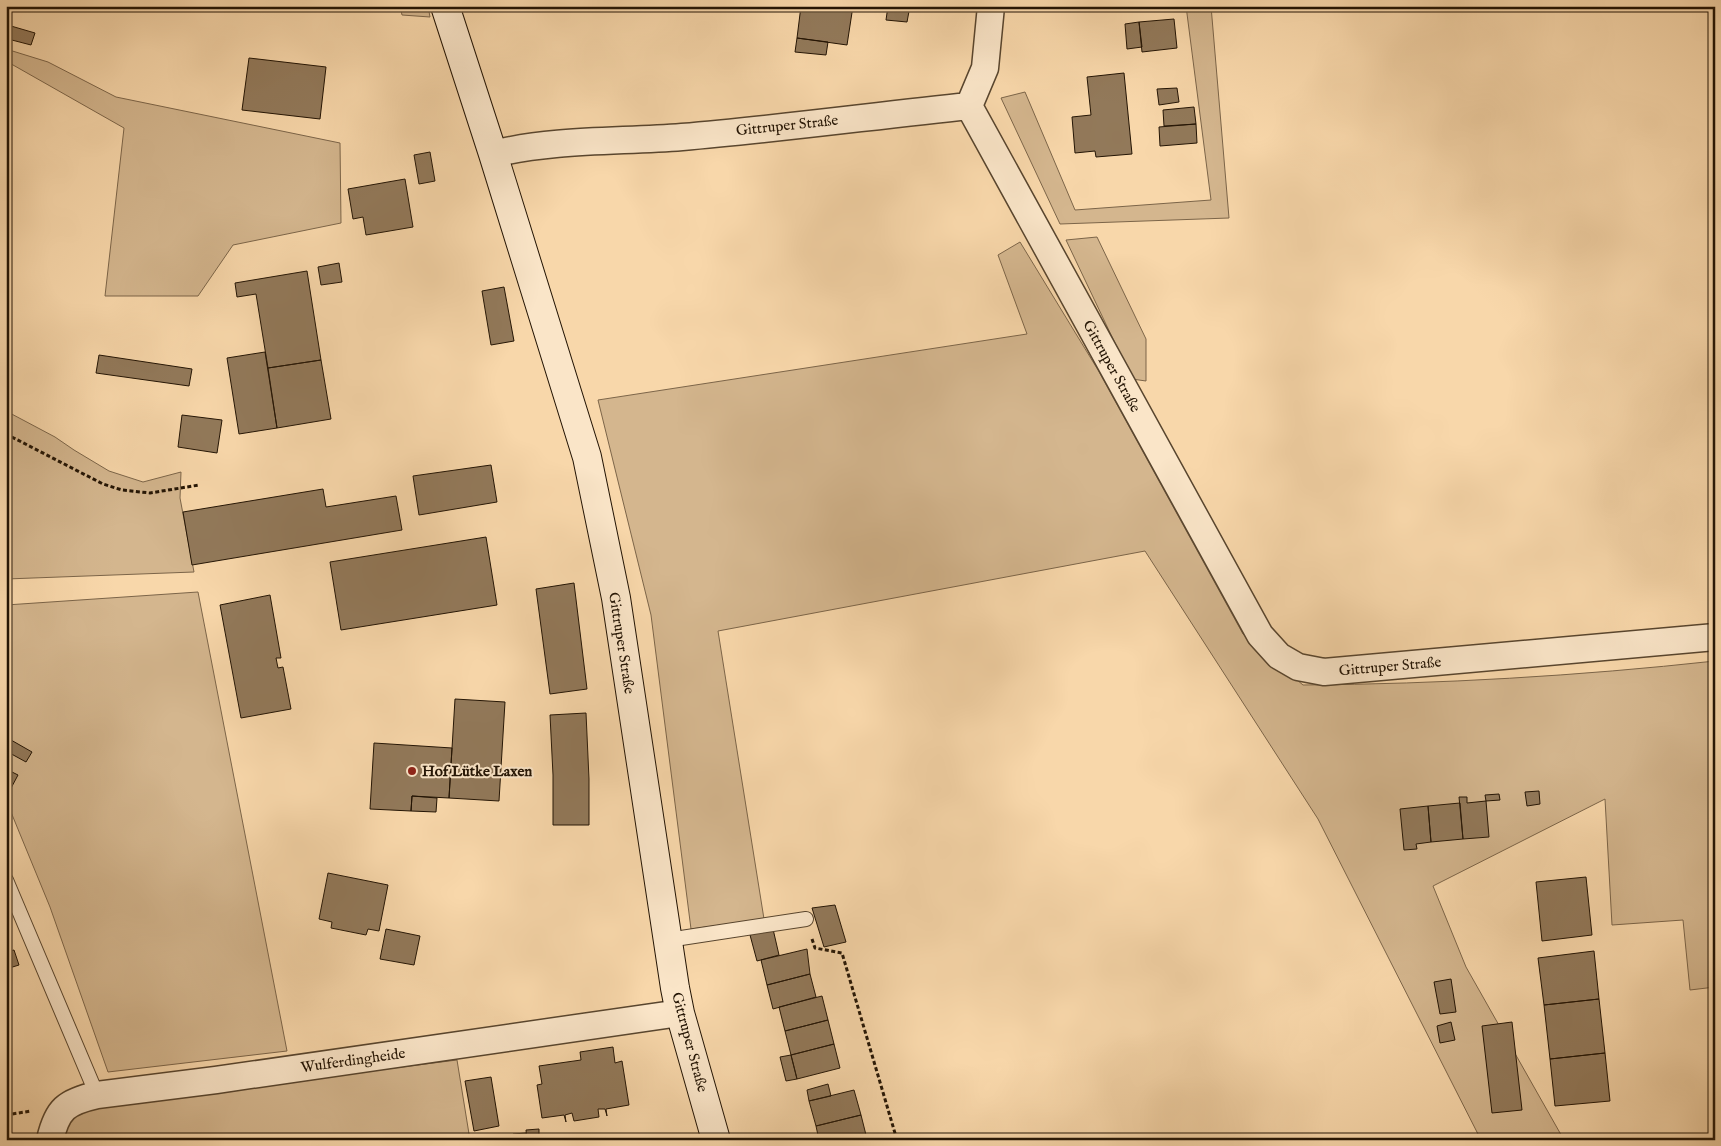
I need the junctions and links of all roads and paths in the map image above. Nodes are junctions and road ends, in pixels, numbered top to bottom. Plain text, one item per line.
1 (445, 6) edge
2 (991, 6) edge
3 (969, 106) junction
4 (493, 154) junction
5 (6, 434) edge
6 (199, 485) dead end
7 (1715, 637) edge
8 (6, 880) edge
9 (806, 919) joint
10 (668, 940) junction
11 (680, 1013) junction
12 (97, 1095) junction
13 (50, 1140) edge
14 (716, 1140) edge
15 (897, 1140) edge

1 - 4 street, Gittruper Straße
2 - 3 street
3 - 4 street, Gittruper Straße
3 - 7 street, Gittruper Straße
4 - 10 street, Gittruper Straße
5 - 6 path
8 - 12 lane
9 - 10 lane
9 - 15 path
10 - 11 street, Gittruper Straße
11 - 12 street, Wulferdingheide
11 - 14 street, Gittruper Straße
12 - 13 street, Wulferdingheide

